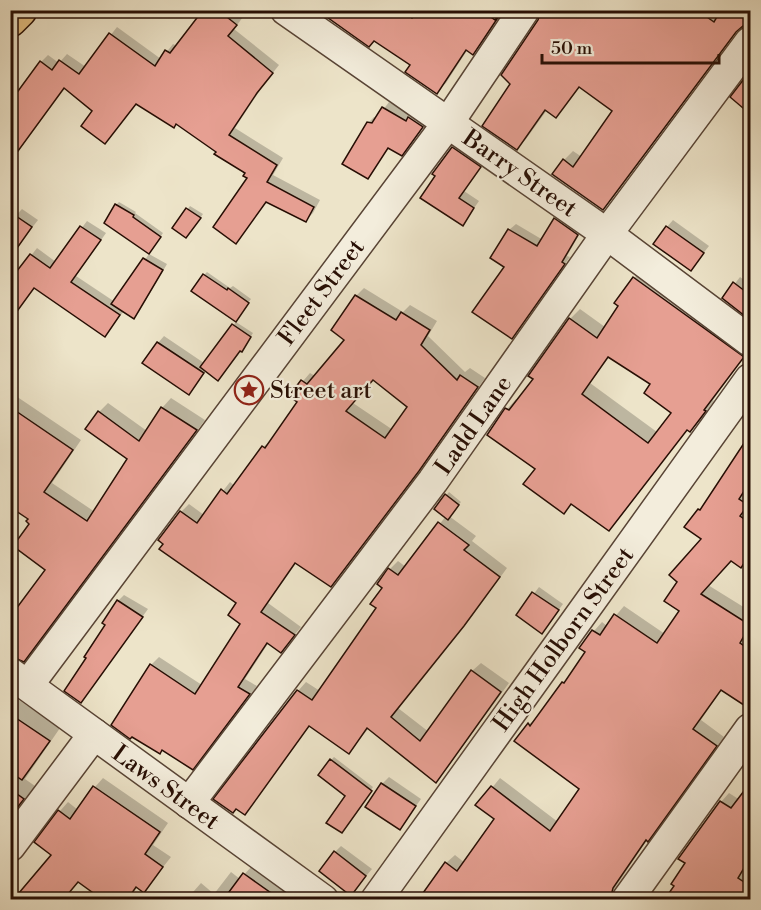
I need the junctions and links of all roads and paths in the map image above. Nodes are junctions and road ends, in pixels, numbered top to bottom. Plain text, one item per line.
1 (21, 10) edge
2 (286, 10) edge
3 (524, 10) edge
4 (10, 20) edge
5 (750, 42) edge
6 (448, 123) junction
7 (607, 234) junction
8 (750, 340) edge
9 (750, 379) edge
10 (19, 679) edge
11 (750, 729) edge
12 (94, 734) junction
13 (189, 803) junction
14 (10, 846) edge
15 (323, 900) edge
16 (376, 900) edge
17 (627, 900) edge

1 - 4 main road
2 - 6 street, Barry Street
3 - 6 street, Fleet Street
5 - 7 street, Ladd Lane
6 - 7 street, Barry Street
6 - 10 street, Fleet Street
7 - 8 street, Barry Street
7 - 13 street, Ladd Lane
9 - 16 street, High Holborn Street
10 - 12 street, Laws Street
11 - 17 street
12 - 13 street, Laws Street
12 - 14 street
13 - 15 street, Laws Street

